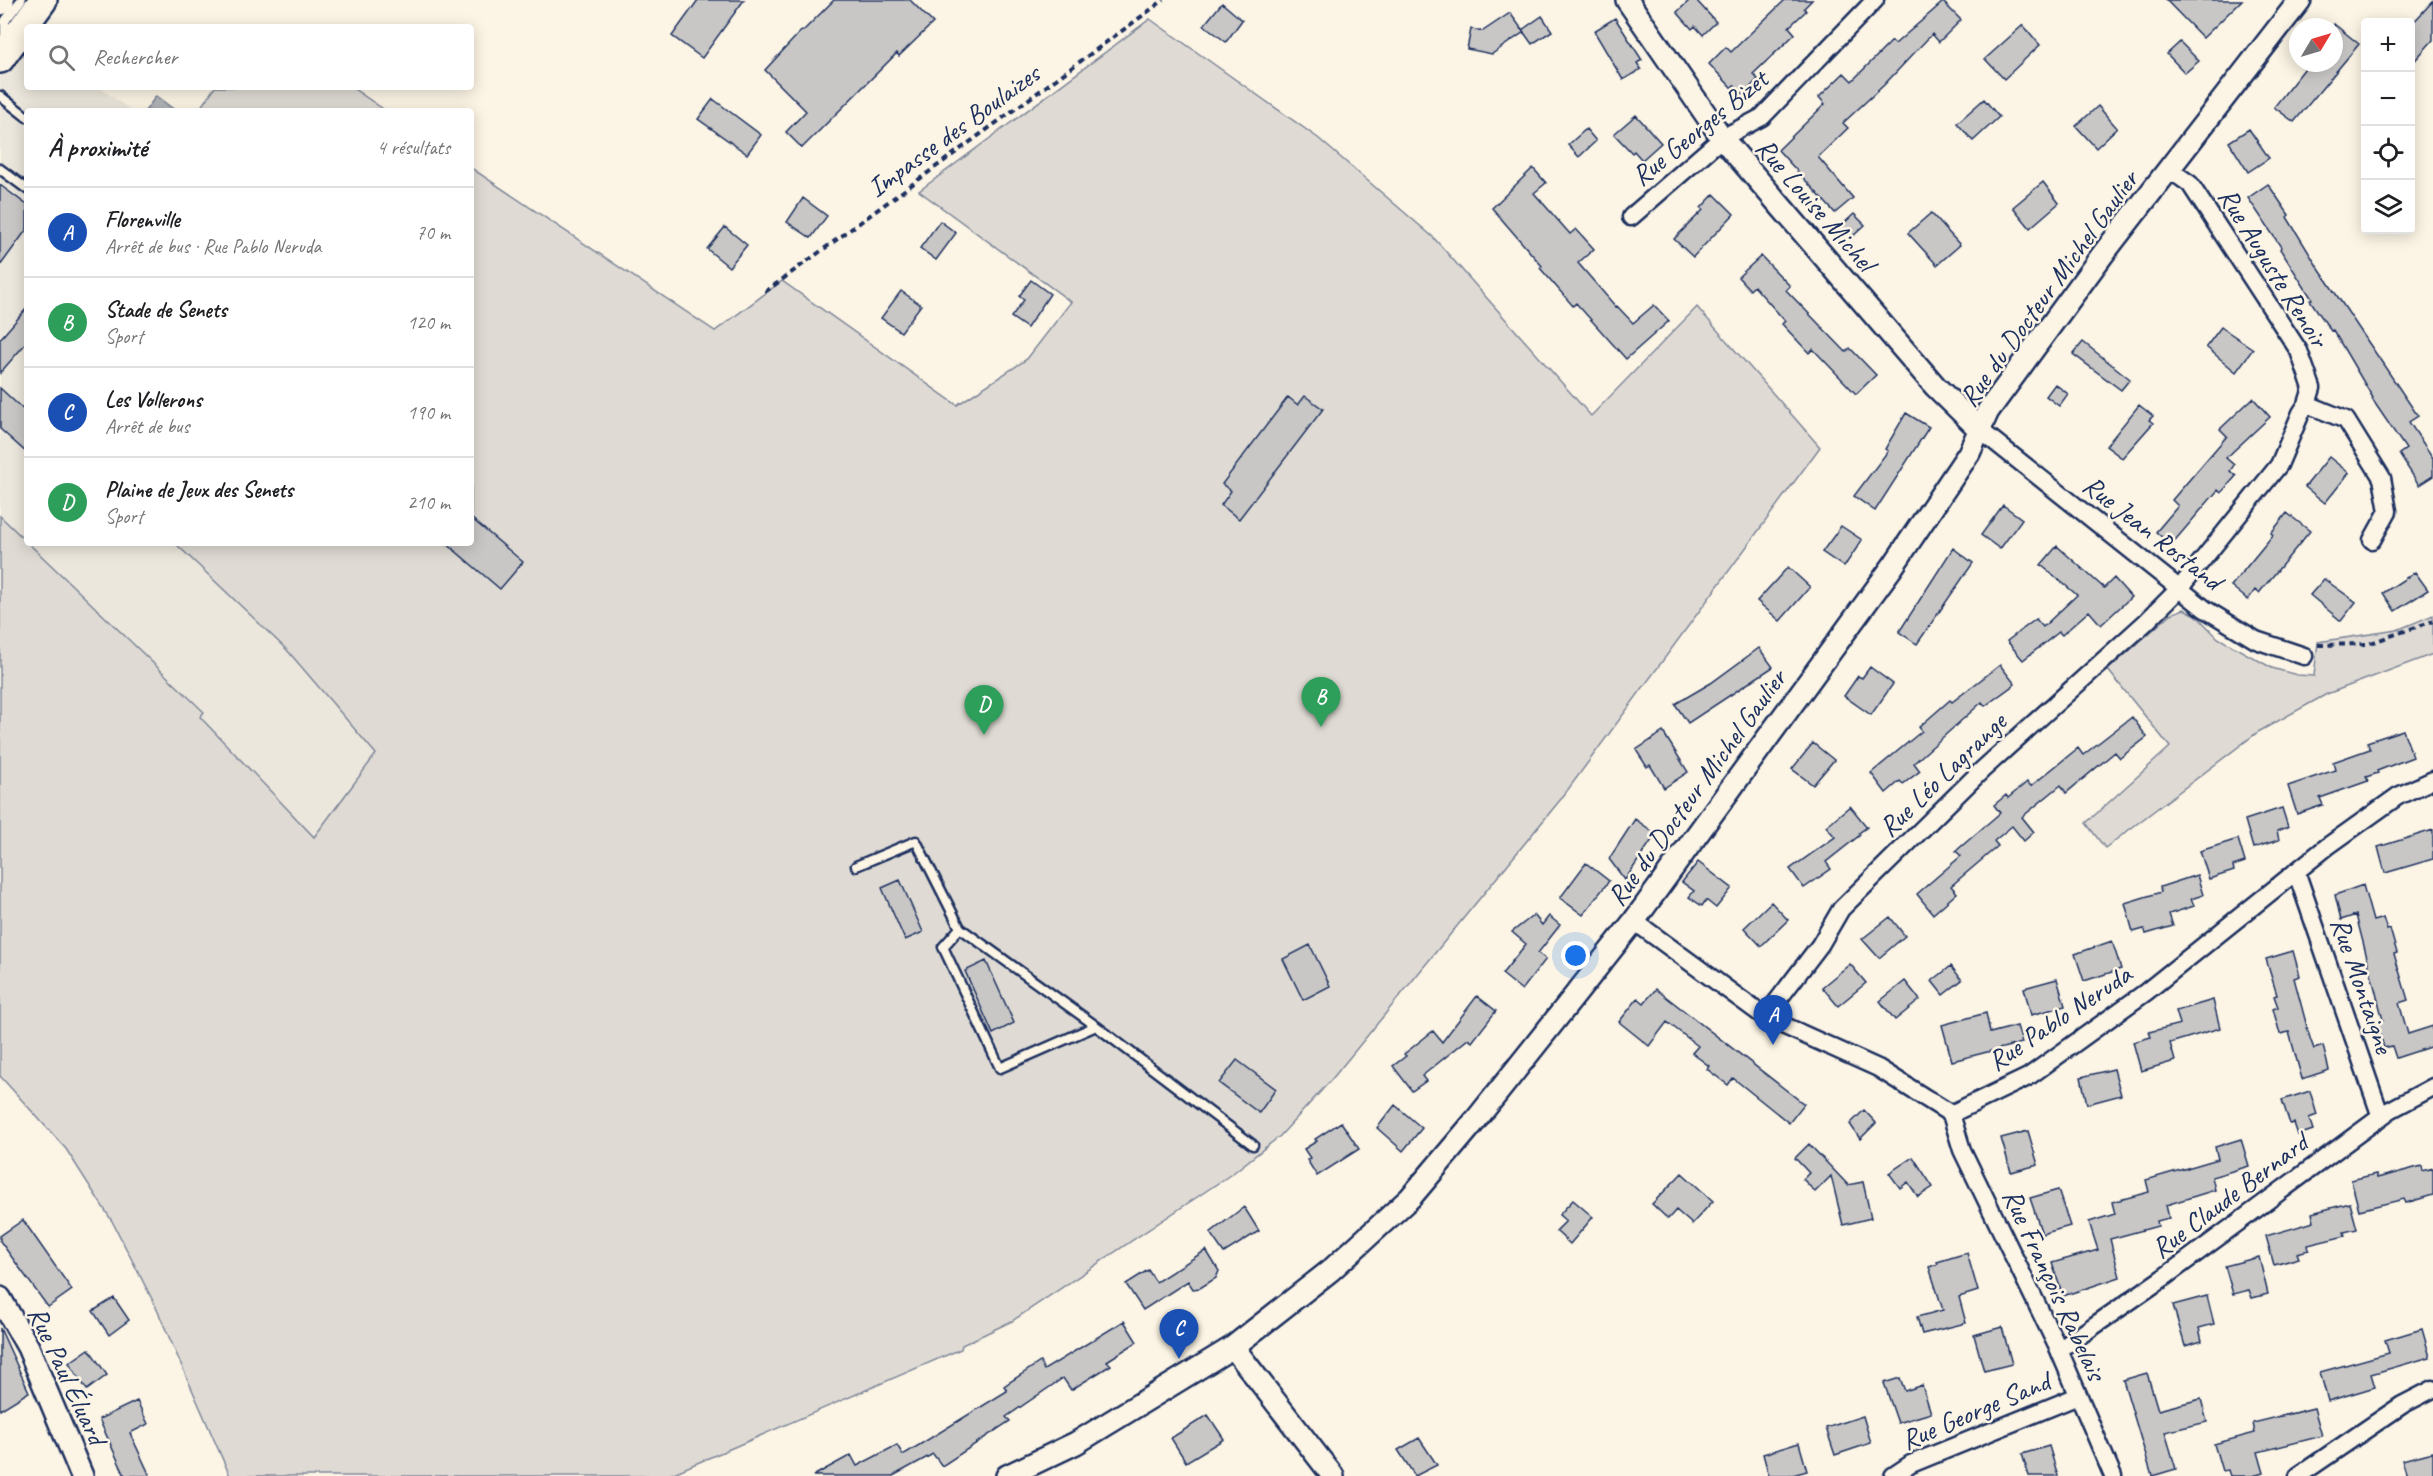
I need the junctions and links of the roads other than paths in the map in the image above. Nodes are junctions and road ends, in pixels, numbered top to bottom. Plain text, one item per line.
1 (21, 0) edge
2 (43, 0) edge
3 (1627, 0) edge
4 (1875, 0) edge
5 (2300, 0) edge
6 (2, 7) edge
7 (0, 13) edge
8 (25, 24) edge
9 (24, 26) edge
10 (2, 56) edge
11 (0, 96) edge
12 (24, 115) edge
13 (1722, 138) junction
14 (0, 169) edge
15 (2170, 170) junction
16 (24, 187) edge
17 (1631, 217) dead end
18 (2307, 404) junction
19 (1980, 430) junction
20 (2372, 540) dead end
21 (2179, 589) junction
22 (2304, 656) road end
23 (2433, 780) edge
24 (856, 866) dead end
25 (2296, 871) junction
26 (1634, 921) junction
27 (960, 928) junction
28 (1764, 1017) junction
29 (1096, 1026) junction
30 (2433, 1087) edge
31 (1951, 1114) junction
32 (2381, 1117) junction
33 (1253, 1145) dead end
34 (0, 1298) edge
35 (1233, 1347) junction
36 (2059, 1350) junction
37 (2433, 1389) edge
38 (2079, 1396) junction
39 (82, 1476) edge
40 (1007, 1476) edge
41 (1333, 1476) edge
42 (1893, 1476) edge
43 (2113, 1476) edge
44 (2298, 1476) edge

1 - 6 lane
2 - 8 main road
3 - 13 street, Rue Louise Michel
4 - 13 street, Rue Georges Bizet
5 - 15 street, Rue du Docteur Michel Gaulier
6 - 7 lane
6 - 10 lane
9 - 10 main road
11 - 12 lane
13 - 17 street, Rue Georges Bizet
13 - 19 street, Rue Louise Michel
14 - 16 lane
15 - 18 street, Rue Auguste Renoir
15 - 19 street, Rue du Docteur Michel Gaulier
18 - 20 street
18 - 21 street, Rue Auguste Renoir
19 - 21 street, Rue Jean Rostand
19 - 26 street, Rue du Docteur Michel Gaulier
21 - 22 street, Rue Jean Rostand
21 - 28 street, Rue Léo Lagrange
23 - 25 street, Rue Pablo Neruda
24 - 27 lane
25 - 31 street, Rue Pablo Neruda
25 - 32 street, Rue Montaigne
26 - 28 street
26 - 35 street, Rue du Docteur Michel Gaulier
27 - 29 lane
27 - 29 lane
28 - 31 street
29 - 33 lane
30 - 32 street, Rue Claude Bernard
31 - 36 street, Rue François Rabelais
32 - 36 street, Rue Claude Bernard
34 - 39 street, Rue Paul Éluard
35 - 40 street, Rue du Docteur Michel Gaulier
35 - 41 street
36 - 38 street, Rue François Rabelais
37 - 44 street
38 - 42 street, Rue George Sand
38 - 43 street, Rue François Rabelais

